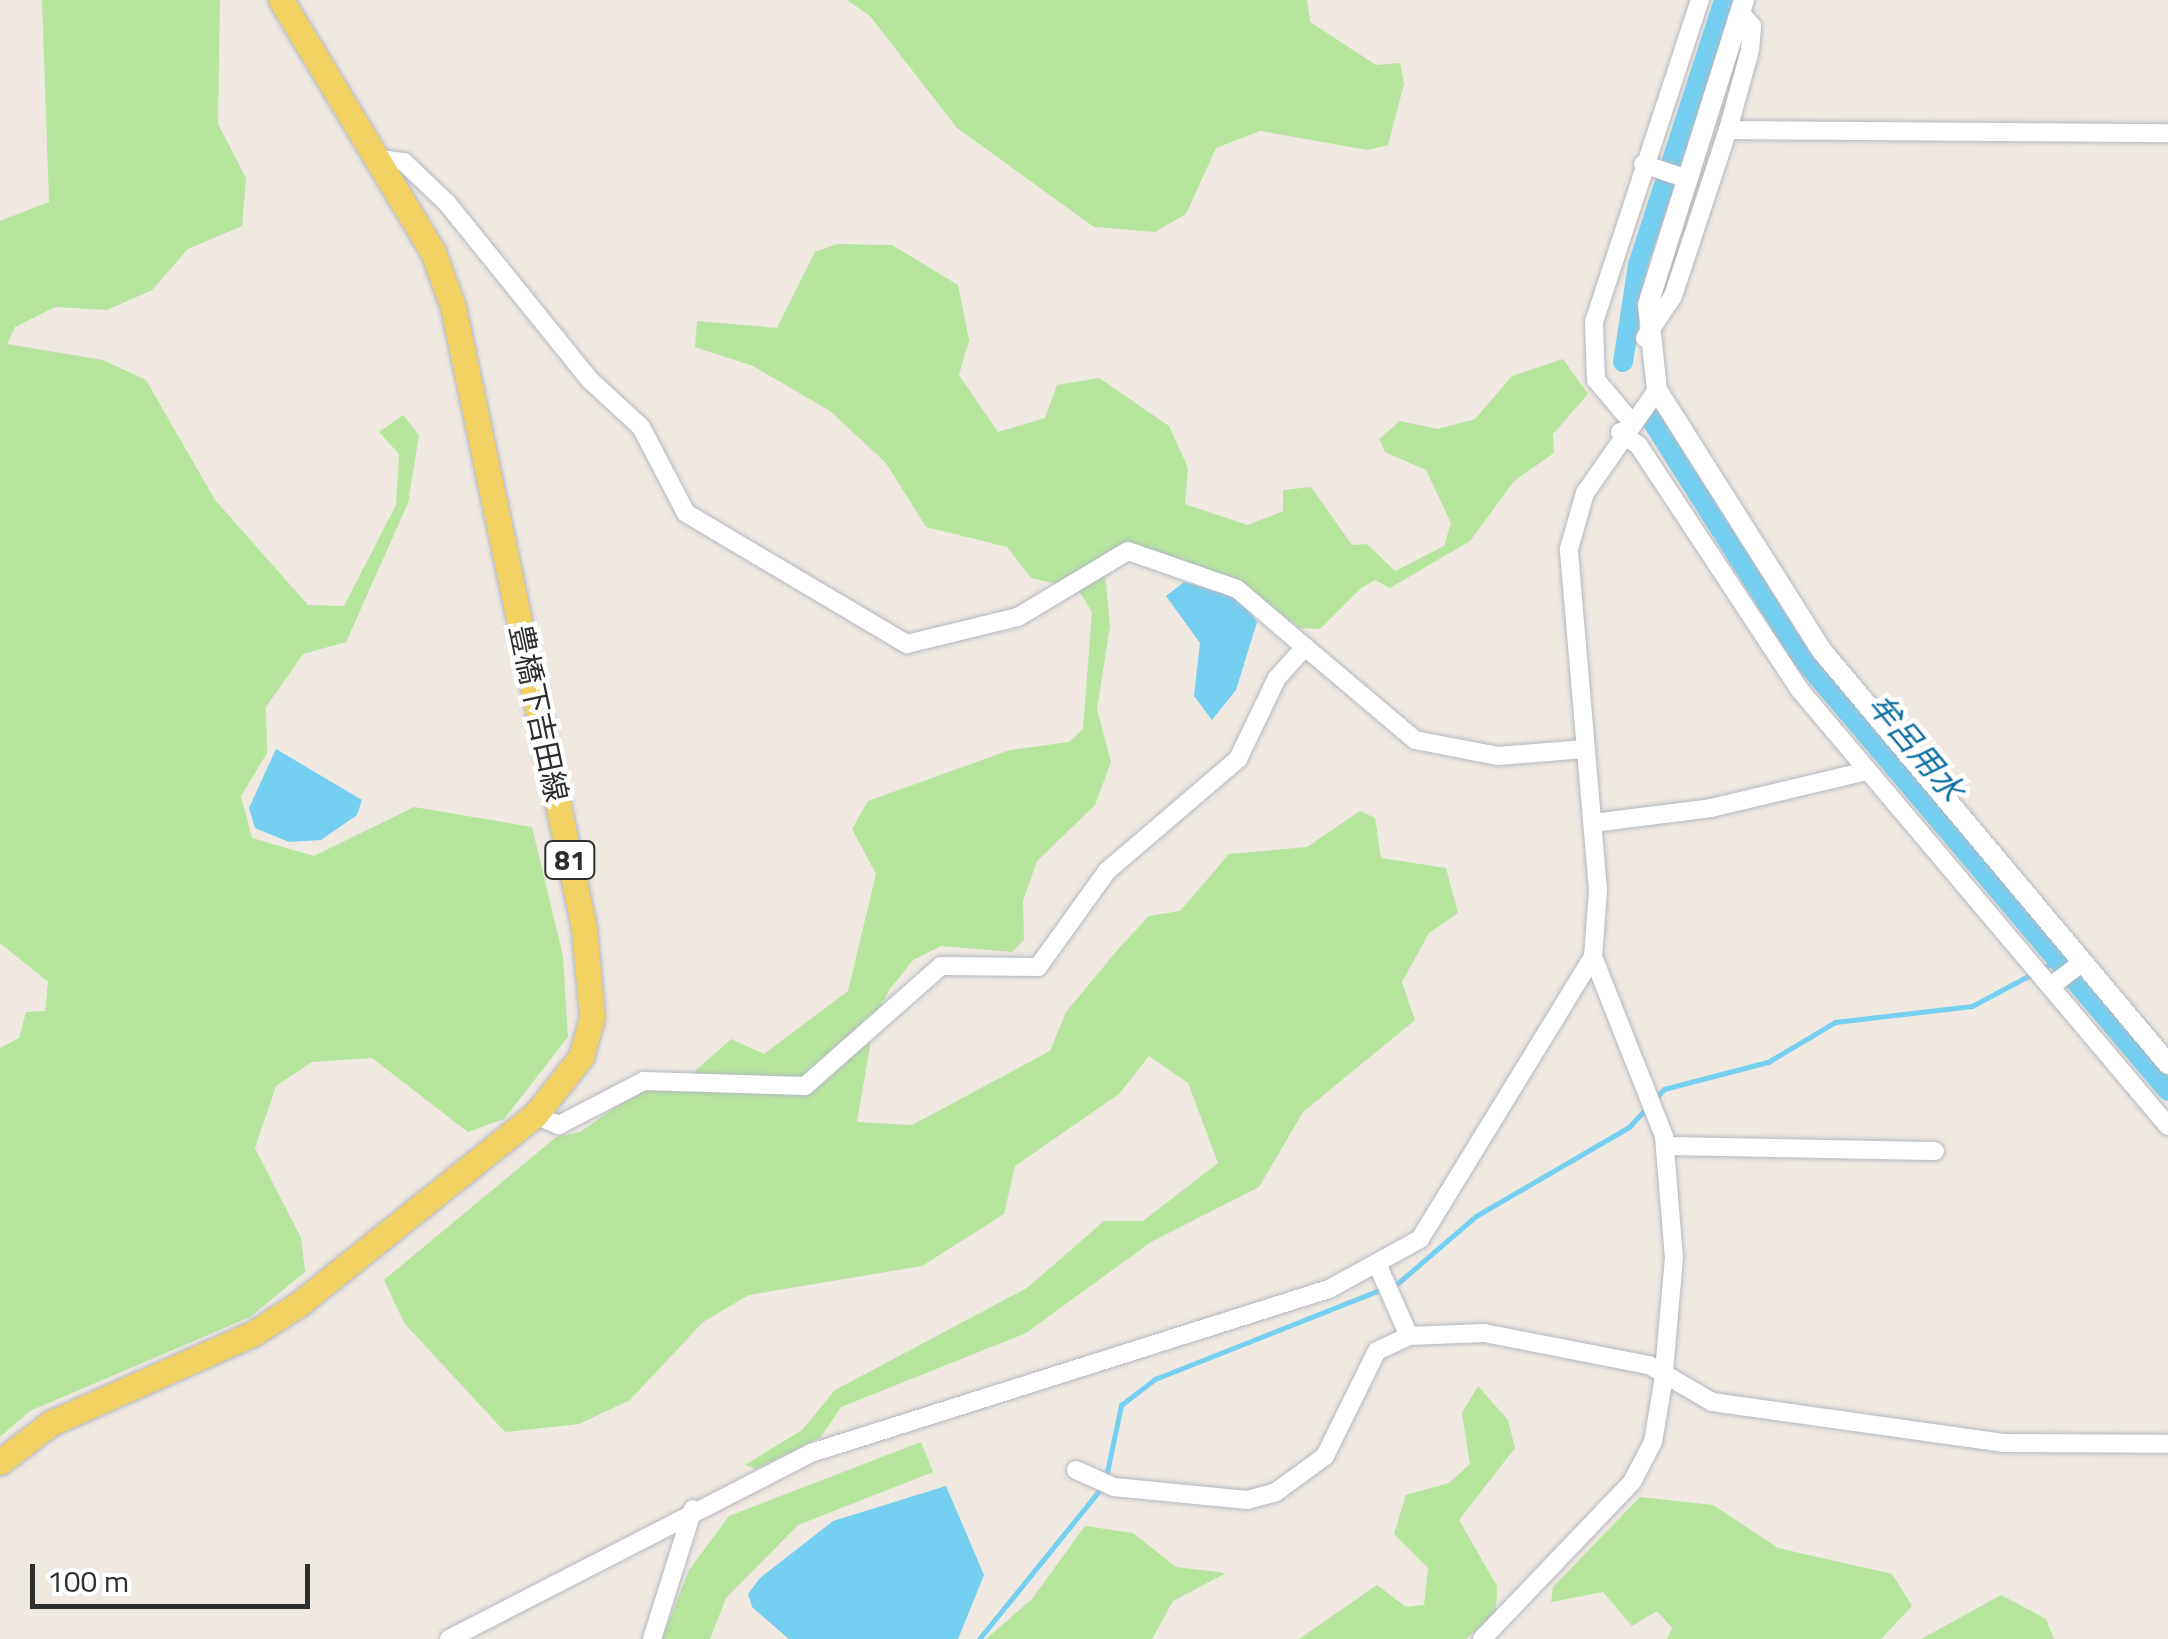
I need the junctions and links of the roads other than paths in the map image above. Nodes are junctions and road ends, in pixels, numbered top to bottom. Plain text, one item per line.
1 (282, 0) edge
2 (1700, 0) edge
3 (1742, 6) edge
4 (1728, 130) junction
5 (2168, 133) edge
6 (374, 158) junction
7 (1648, 166) junction
8 (1681, 176) junction
9 (1645, 338) junction
10 (1657, 390) junction
11 (1625, 426) junction
12 (1305, 648) junction
13 (1585, 749) junction
14 (1866, 771) junction
15 (1593, 823) junction
16 (1593, 958) junction
17 (2080, 964) junction
18 (2048, 979) junction
19 (2168, 1064) edge
20 (535, 1114) junction
21 (2168, 1126) edge
22 (1666, 1146) junction
23 (1935, 1152) dead end
24 (1387, 1281) junction
25 (1410, 1336) junction
26 (1664, 1371) junction
27 (2168, 1444) edge
28 (0, 1462) edge
29 (1076, 1470) dead end
30 (692, 1509) junction
31 (449, 1639) edge
32 (652, 1639) edge
33 (1482, 1639) edge

1 - 6 main road, 豊橋下吉田線 / 81
2 - 7 street
3 - 4 street
3 - 8 street
4 - 5 street
4 - 9 street
6 - 12 street
6 - 20 main road, 豊橋下吉田線 / 81
7 - 8 street
7 - 11 street
8 - 9 street
9 - 10 street
10 - 11 street
10 - 17 street
11 - 13 street
11 - 14 street
12 - 13 street
12 - 20 street
13 - 15 street
14 - 15 street
14 - 18 street
15 - 16 street
16 - 22 street
16 - 24 street
17 - 18 street
17 - 19 street
18 - 21 street
20 - 28 main road, 豊橋下吉田線 / 81
22 - 23 street
22 - 26 street
24 - 25 street
24 - 30 street
25 - 26 street
25 - 29 street
26 - 27 street
26 - 33 street
30 - 31 street
30 - 32 street

